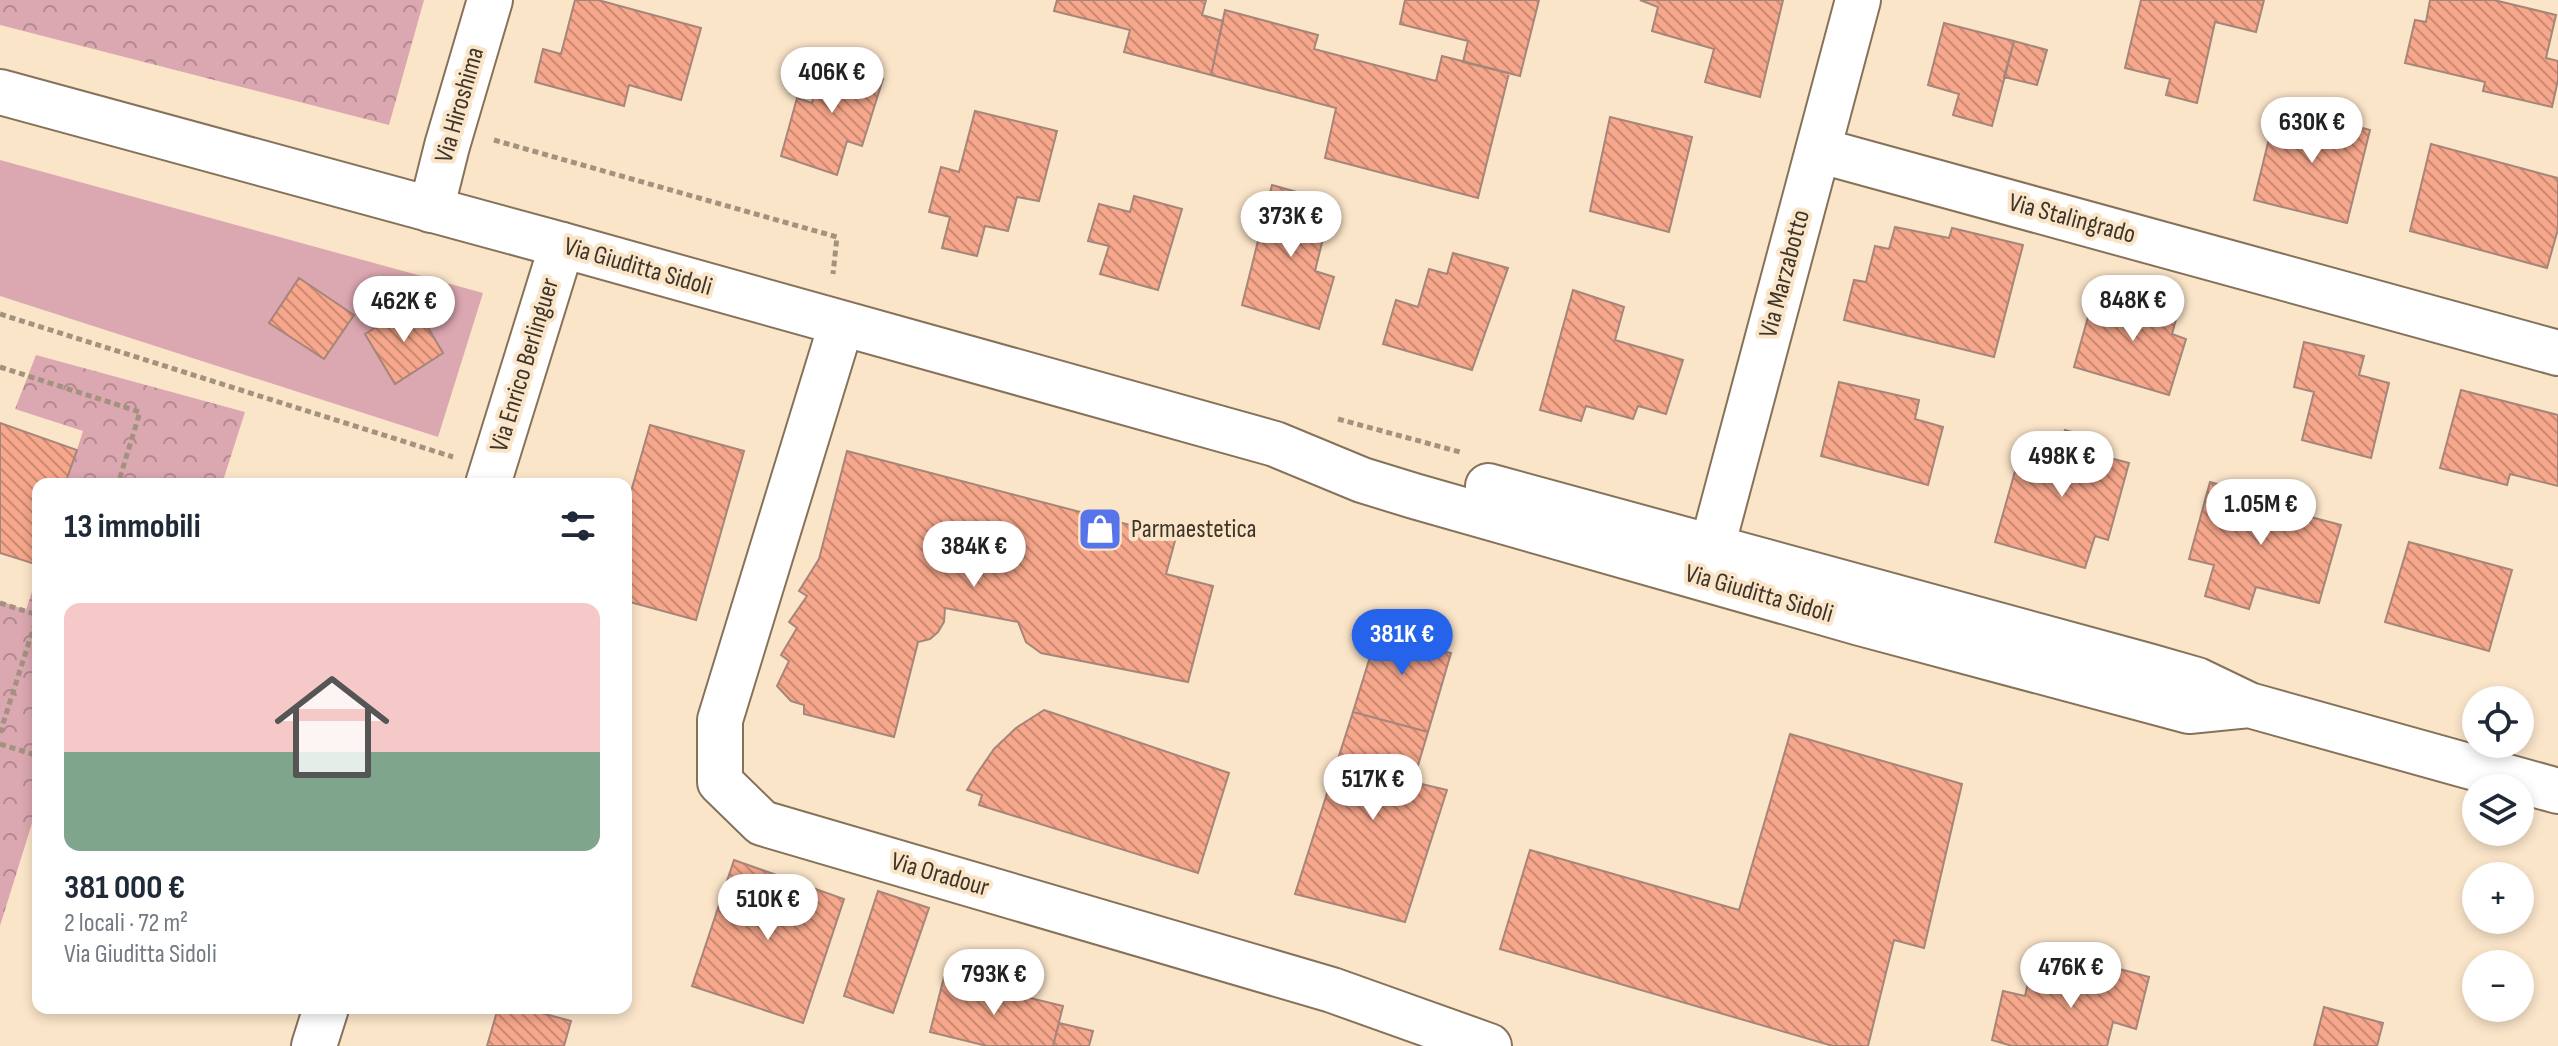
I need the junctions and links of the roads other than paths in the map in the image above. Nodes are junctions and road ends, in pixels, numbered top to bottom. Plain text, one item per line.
1 (490, 0) edge
2 (1858, 0) edge
3 (0, 92) edge
4 (1818, 150) junction
5 (431, 210) junction
6 (562, 245) junction
7 (841, 325) junction
8 (2558, 353) edge
9 (1275, 444) junction
10 (491, 477) edge
11 (1712, 547) junction
12 (2249, 705) junction
13 (2558, 791) edge
14 (324, 1014) edge
15 (314, 1046) edge
16 (1489, 1046) edge

1 - 5 street, Via Hiroshima
2 - 4 street, Via Marzabotto
3 - 5 street, Via Giuditta Sidoli
4 - 8 street, Via Stalingrado
4 - 11 street, Via Marzabotto
5 - 6 street, Via Giuditta Sidoli
6 - 7 street, Via Giuditta Sidoli
6 - 10 street, Via Enrico Berlinguer
7 - 9 street, Via Giuditta Sidoli
7 - 16 street, Via Oradour
9 - 11 street, Via Giuditta Sidoli
9 - 12 street, Via Giuditta Sidoli
11 - 12 street, Via Giuditta Sidoli
12 - 13 street, Via Giuditta Sidoli
14 - 15 street

